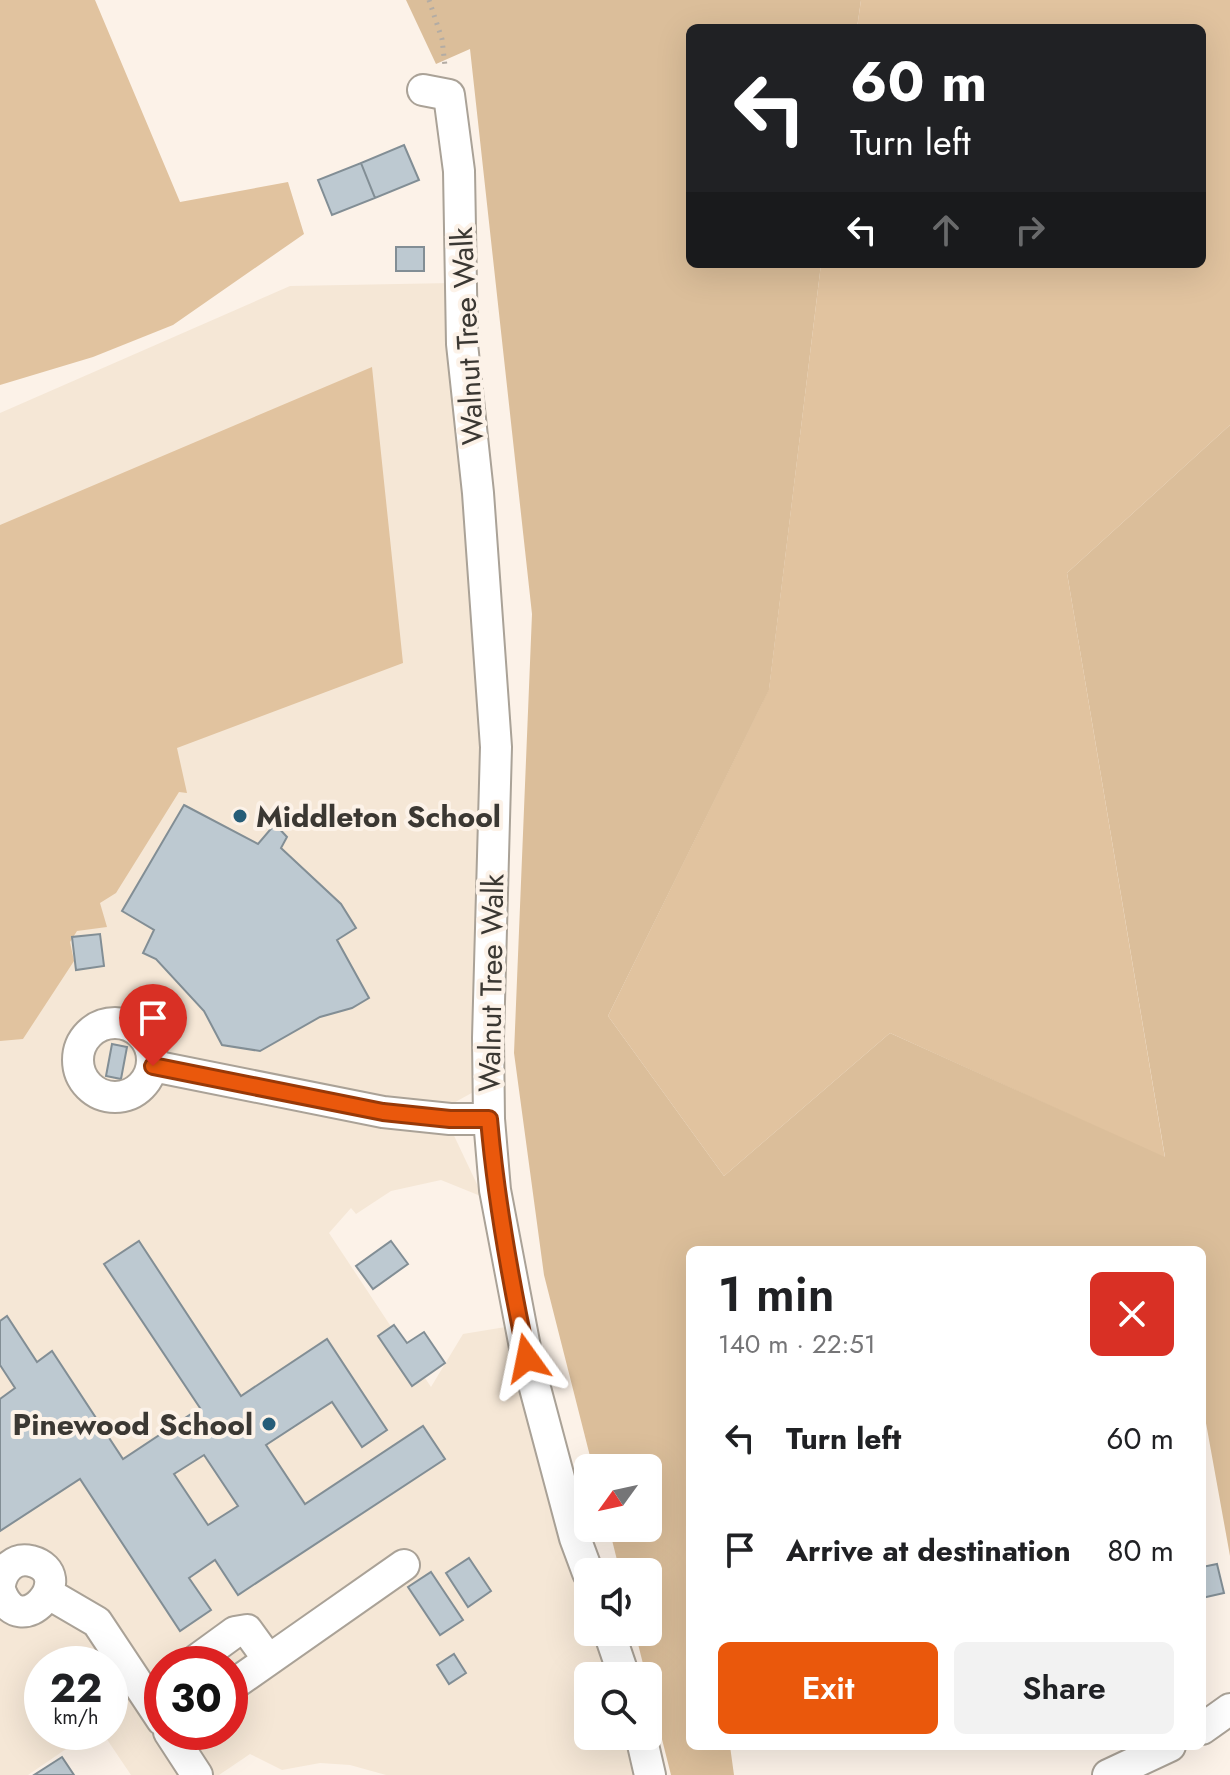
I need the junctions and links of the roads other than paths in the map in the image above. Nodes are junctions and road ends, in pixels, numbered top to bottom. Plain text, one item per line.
1 (436, 93) road end
2 (153, 1066) dead end
3 (489, 1119) junction
4 (582, 1558) edge
5 (404, 1565) dead end
6 (0, 1588) edge
7 (216, 1646) edge
8 (268, 1659) junction
9 (248, 1674) edge
10 (144, 1683) edge
11 (1230, 1709) edge
12 (1206, 1726) edge
13 (181, 1750) edge
14 (644, 1750) edge
15 (1161, 1750) edge
16 (197, 1775) edge
17 (650, 1775) edge
18 (1108, 1775) edge

1 - 3 street, Walnut Tree Walk
2 - 3 street
3 - 4 street, Walnut Tree Walk
5 - 8 street
6 - 10 street
7 - 8 street
8 - 9 street
11 - 12 street
13 - 16 street
14 - 17 street
15 - 18 street

